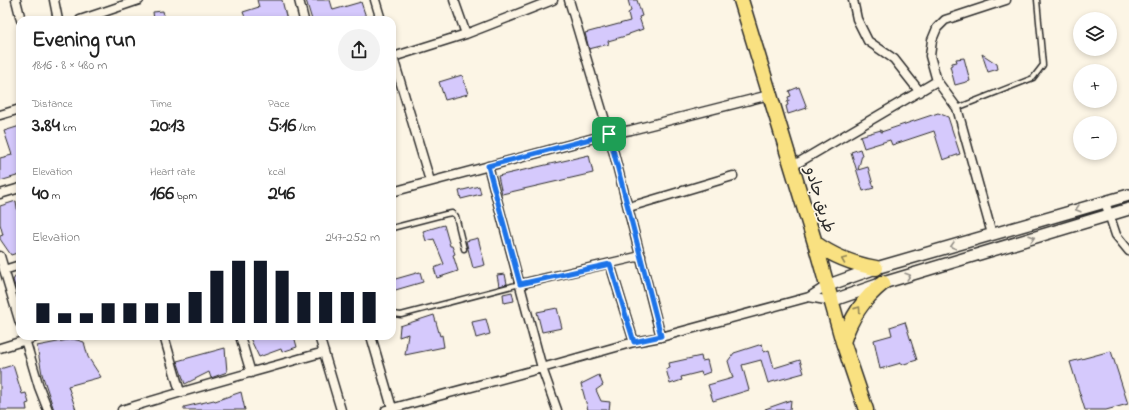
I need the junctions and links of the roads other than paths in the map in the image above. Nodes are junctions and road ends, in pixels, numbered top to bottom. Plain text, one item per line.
1 (16, 0) edge
2 (54, 0) edge
3 (139, 0) edge
4 (299, 0) edge
5 (375, 0) edge
6 (454, 0) edge
7 (553, 0) edge
8 (569, 0) edge
9 (741, 0) edge
10 (853, 0) edge
11 (1006, 0) edge
12 (1037, 0) edge
13 (20, 16) edge
14 (57, 16) edge
15 (98, 16) edge
16 (303, 16) edge
17 (381, 16) edge
18 (466, 34) junction
19 (396, 54) edge
20 (396, 65) edge
21 (937, 81) junction
22 (920, 92) junction
23 (769, 95) junction
24 (957, 108) junction
25 (16, 110) edge
26 (0, 115) edge
27 (609, 134) junction
28 (488, 166) junction
29 (791, 167) junction
30 (733, 176) dead end
31 (430, 181) junction
32 (16, 189) edge
33 (396, 191) edge
34 (0, 194) edge
35 (1129, 195) edge
36 (1105, 202) junction
37 (629, 207) junction
38 (1129, 209) edge
39 (1109, 215) junction
40 (396, 227) edge
41 (992, 234) junction
42 (815, 243) junction
43 (464, 249) dead end
44 (1129, 251) edge
45 (0, 256) edge
46 (640, 256) junction
47 (610, 264) junction
48 (16, 266) edge
49 (876, 268) junction
50 (4, 270) junction
51 (883, 283) junction
52 (520, 284) junction
53 (826, 286) junction
54 (809, 297) junction
55 (831, 301) junction
56 (16, 310) edge
57 (396, 314) edge
58 (661, 336) junction
59 (20, 340) edge
60 (26, 340) edge
61 (165, 340) edge
62 (241, 340) edge
63 (320, 340) edge
64 (372, 340) edge
65 (634, 342) junction
66 (843, 342) junction
67 (0, 348) edge
68 (324, 352) junction
69 (542, 368) junction
70 (251, 373) junction
71 (180, 392) junction
72 (389, 409) edge
73 (48, 410) edge
74 (122, 410) edge
75 (340, 410) edge
76 (557, 410) edge
77 (866, 410) edge

1 - 13 street
2 - 14 street
3 - 15 street
4 - 16 street
5 - 17 street
6 - 18 street
7 - 18 street
8 - 27 street
9 - 23 highway, طريق جادو
10 - 22 street
11 - 21 street
12 - 24 lane
18 - 19 street
20 - 31 street
21 - 22 street
21 - 24 street
22 - 29 street
23 - 27 street
23 - 29 highway, طريق جادو
24 - 41 street
25 - 26 street
27 - 28 street
27 - 37 street
28 - 31 street
28 - 52 street
29 - 42 highway, طريق جادو
30 - 37 street
31 - 33 street
32 - 34 street
35 - 36 street
36 - 39 street
36 -> 41 street
37 - 46 street
38 - 39 street
39 - 44 street
51 -> 39 street
40 - 43 lane
41 -> 49 street
49 -> 42 highway
42 - 53 highway, طريق جادو
45 - 50 street
46 - 47 street
46 - 58 street
47 - 52 street
47 - 65 street
48 - 50 street
49 - 53 street
50 - 56 street
51 - 55 street
66 -> 51 highway
52 - 57 lane
52 - 69 street
53 - 54 street
53 - 55 highway, طريق جادو
54 - 55 street
54 - 58 street
55 - 66 highway, طريق جادو
58 - 65 street
59 - 67 street
60 - 73 street
61 - 71 street
62 - 70 street
63 - 68 street
64 - 72 street
65 - 69 street
66 - 77 highway, طريق جادو
68 - 70 street
68 - 75 street
69 - 72 street
69 - 76 street
70 - 71 street
71 - 74 street

